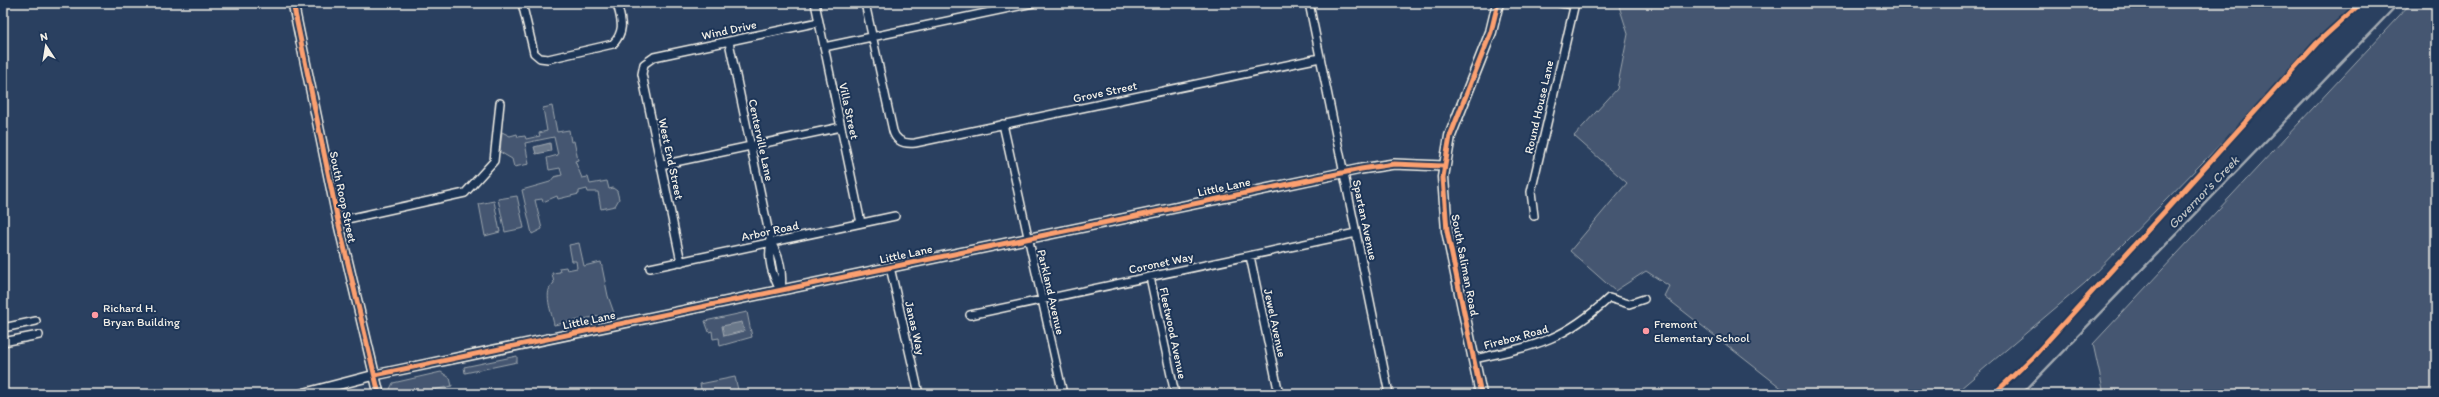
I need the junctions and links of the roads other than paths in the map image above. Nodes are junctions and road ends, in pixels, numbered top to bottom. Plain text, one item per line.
1 (293, 3) edge
2 (522, 3) edge
3 (617, 3) edge
4 (815, 3) edge
5 (865, 3) edge
6 (1033, 3) edge
7 (1309, 3) edge
8 (1498, 3) edge
9 (1560, 3) edge
10 (1575, 4) edge
11 (819, 22) junction
12 (872, 37) junction
13 (729, 42) junction
14 (824, 47) junction
15 (1320, 58) junction
16 (645, 62) joint
17 (500, 103) dead end
18 (1003, 124) junction
19 (841, 127) junction
20 (751, 146) junction
21 (661, 165) junction
22 (1443, 166) junction
23 (1344, 172) junction
24 (895, 216) dead end
25 (1534, 216) dead end
26 (338, 221) junction
27 (861, 223) junction
28 (1356, 233) junction
29 (1028, 239) junction
30 (771, 243) junction
31 (1250, 256) junction
32 (681, 262) junction
33 (890, 267) junction
34 (650, 268) dead end
35 (1150, 277) junction
36 (781, 290) junction
37 (1644, 298) dead end
38 (1042, 300) junction
39 (970, 315) dead end
40 (36, 321) dead end
41 (3, 328) edge
42 (39, 335) dead end
43 (3, 342) edge
44 (1474, 359) junction
45 (375, 375) junction
46 (302, 394) edge
47 (379, 394) edge
48 (919, 394) edge
49 (1063, 394) edge
50 (1175, 394) edge
51 (1279, 394) edge
52 (1389, 394) edge
53 (1481, 394) edge

1 - 26 street, South Roop Street
2 - 3 street
4 - 11 street, Villa Street
5 - 12 street
6 - 12 street
7 - 15 street, Spartan Avenue
8 - 22 main road, South Saliman Road
9 - 10 street
10 - 25 street, Round House Lane
11 - 13 street, Wind Drive
11 - 14 street, Villa Street
12 - 14 street
12 - 18 street, Grove Street
13 - 16 street, Wind Drive
13 - 20 street, Centerville Lane
14 - 19 street, Villa Street
15 - 18 street, Grove Street
15 - 23 street, Spartan Avenue
16 - 21 street, West End Street
17 - 26 street
18 - 29 street, Parkland Avenue
19 - 20 street
19 - 27 street, Villa Street
20 - 21 street
20 - 30 street, Centerville Lane
21 - 32 street, West End Street
22 - 23 street, Little Lane
22 - 44 main road, South Saliman Road
23 - 28 street, Spartan Avenue
23 - 29 street, Little Lane
24 - 27 street, Arbor Road
26 - 45 street, South Roop Street
27 - 30 street, Arbor Road
28 - 31 street, Coronet Way
28 - 52 street, Spartan Avenue
29 - 33 street, Little Lane
29 - 38 street, Parkland Avenue
30 - 32 street, Arbor Road
30 - 36 street, Centerville Lane
31 - 35 street, Coronet Way
31 - 51 street, Jewel Avenue
32 - 34 street, Arbor Road
33 - 36 street, Little Lane
33 - 48 street, Janas Way
35 - 38 street, Coronet Way
35 - 50 street, Fleetwood Avenue
36 - 45 street, Little Lane
37 - 44 street, Firebox Road
38 - 39 street, Coronet Way
38 - 49 street, Parkland Avenue
40 - 41 street
42 - 43 street
44 - 53 main road, South Saliman Road
45 - 46 street, Little Lane
45 - 47 street, South Roop Street

